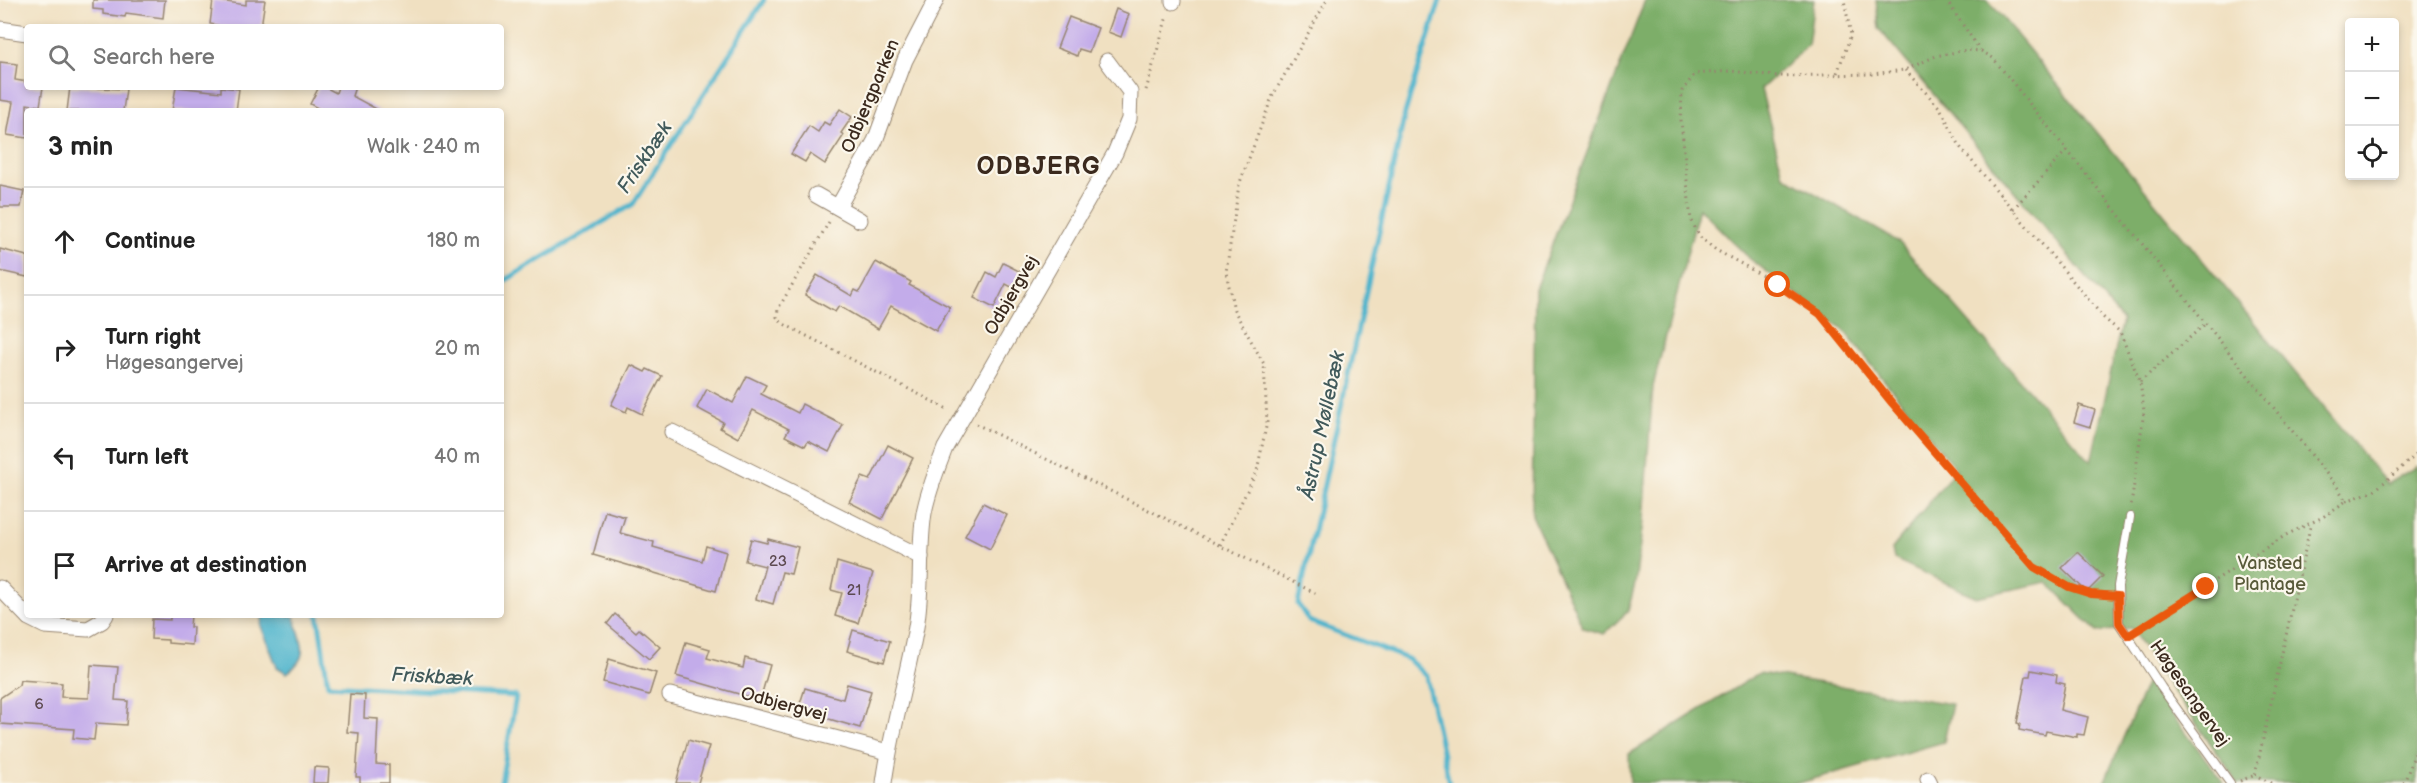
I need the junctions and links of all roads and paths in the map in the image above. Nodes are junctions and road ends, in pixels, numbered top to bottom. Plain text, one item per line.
1 (936, 0) edge
2 (1327, 0) edge
3 (1844, 0) edge
4 (1946, 0) edge
5 (1173, 1) edge
6 (0, 29) edge
7 (24, 33) edge
8 (1981, 51) junction
9 (1107, 61) dead end
10 (1905, 70) junction
11 (1837, 74) junction
12 (1146, 90) dead end
13 (2067, 150) junction
14 (816, 195) dead end
15 (838, 207) junction
16 (2013, 209) junction
17 (860, 220) dead end
18 (2206, 323) junction
19 (2140, 382) junction
20 (963, 417) junction
21 (672, 432) dead end
22 (2417, 454) edge
23 (2346, 501) junction
24 (2130, 517) joint
25 (2311, 523) junction
26 (1220, 545) junction
27 (921, 557) junction
28 (0, 588) edge
29 (1319, 595) dead end
30 (2118, 596) junction
31 (24, 613) edge
32 (29, 618) edge
33 (104, 618) edge
34 (2128, 636) junction
35 (670, 695) dead end
36 (2417, 748) edge
37 (888, 752) junction
38 (2255, 775) junction
39 (884, 783) edge
40 (2230, 783) edge
41 (2236, 783) edge
42 (2271, 783) edge
43 (2404, 783) edge

1 - 15 street, Odbjergparken
2 - 26 path
3 - 11 path
4 - 8 path
5 - 12 path
6 - 7 street
8 - 10 path
8 - 13 path
9 - 20 street, Odbjergvej
10 - 11 path
10 - 16 path
11 - 30 path
13 - 16 path
13 - 18 path
14 - 15 street
15 - 17 street
15 - 20 path
16 - 19 path
18 - 19 path
18 - 23 path
19 - 24 path
20 - 26 path
20 - 27 street, Odbjergvej
21 - 27 street
22 - 23 path
23 - 25 path
24 - 30 lane, Høgesangervej
25 - 34 path
25 - 38 path
26 - 29 path
27 - 37 street, Odbjergvej
28 - 31 street
30 - 34 lane, Høgesangervej
32 - 33 street
34 - 40 lane, Høgesangervej
35 - 37 street, Odbjergvej
36 - 43 path
37 - 39 street, Odbjergvej
38 - 41 path
38 - 42 path

